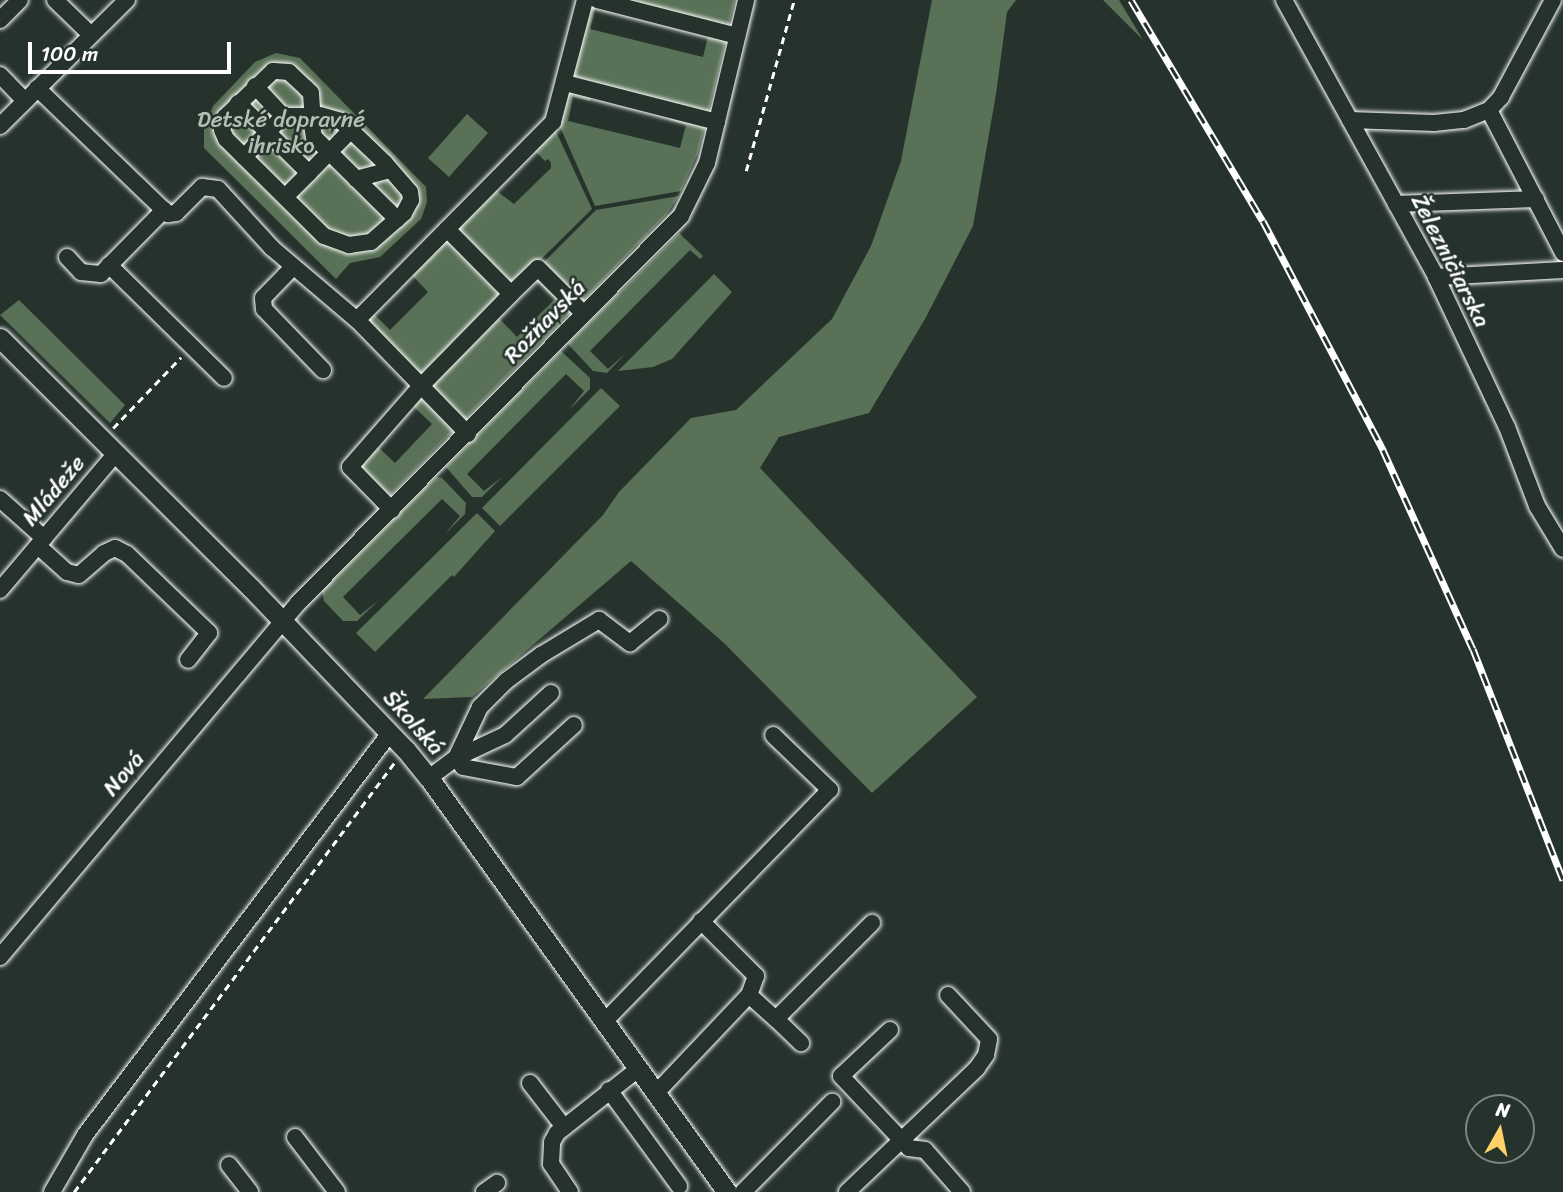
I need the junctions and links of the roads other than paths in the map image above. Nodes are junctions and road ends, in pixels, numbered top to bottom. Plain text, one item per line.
1 (20, 0) edge
2 (55, 0) edge
3 (127, 0) edge
4 (584, 0) edge
5 (597, 0) edge
6 (746, 0) edge
7 (1284, 0) edge
8 (1553, 0) edge
9 (0, 20) edge
10 (91, 35) junction
11 (737, 36) junction
12 (0, 75) edge
13 (565, 83) junction
14 (255, 86) junction
15 (37, 88) junction
16 (24, 101) junction
17 (238, 103) junction
18 (1489, 110) junction
19 (283, 116) junction
20 (311, 116) junction
21 (1350, 120) junction
22 (717, 122) junction
23 (0, 126) edge
24 (351, 130) junction
25 (268, 133) junction
26 (329, 152) junction
27 (244, 157) junction
28 (390, 170) junction
29 (309, 173) junction
30 (356, 179) junction
31 (285, 197) junction
32 (1535, 199) junction
33 (1396, 204) junction
34 (164, 210) junction
35 (397, 219) junction
36 (447, 229) junction
37 (1563, 254) edge
38 (67, 257) dead end
39 (109, 265) junction
40 (293, 267) junction
41 (1563, 270) edge
42 (1436, 277) junction
43 (511, 294) junction
44 (584, 314) junction
45 (356, 320) junction
46 (0, 338) edge
47 (323, 370) dead end
48 (223, 378) dead end
49 (421, 386) junction
50 (468, 434) junction
51 (116, 453) junction
52 (0, 499) edge
53 (392, 510) junction
54 (41, 542) junction
55 (1563, 549) edge
56 (0, 590) edge
57 (660, 619) dead end
58 (283, 620) junction
59 (188, 660) dead end
60 (551, 693) dead end
61 (574, 725) dead end
62 (390, 733) junction
63 (773, 735) dead end
64 (456, 758) junction
65 (429, 778) junction
66 (701, 921) junction
67 (872, 923) dead end
68 (0, 957) edge
69 (750, 995) junction
70 (948, 995) dead end
71 (776, 1019) junction
72 (604, 1022) junction
73 (890, 1030) dead end
74 (801, 1043) dead end
75 (639, 1069) junction
76 (530, 1083) dead end
77 (609, 1090) junction
78 (656, 1093) junction
79 (832, 1102) dead end
80 (564, 1127) junction
81 (295, 1137) dead end
82 (902, 1141) junction
83 (229, 1165) dead end
84 (679, 1186) dead end
85 (52, 1192) edge
86 (250, 1192) edge
87 (337, 1192) edge
88 (570, 1192) edge
89 (727, 1192) edge
90 (743, 1192) edge
91 (847, 1192) edge
92 (962, 1192) edge

1 - 9 street
2 - 10 street
3 - 10 street
4 - 13 street
5 - 11 street
6 - 11 street, Rožňavská
7 - 21 street, Železničiarska
8 - 18 street
10 - 15 street
11 - 22 street, Rožňavská
12 - 16 street
13 - 22 street
13 - 36 street
14 - 17 street
14 - 19 street
14 - 20 street
15 - 16 street
15 - 34 street
16 - 23 street
17 - 25 street
17 - 27 street
18 - 21 street
18 - 32 street
19 - 20 street
19 - 25 street
20 - 24 street
20 - 26 street
21 - 33 street, Železničiarska
22 - 44 street, Rožňavská
24 - 26 street
24 - 28 street
25 - 27 street
25 - 29 street
26 - 29 street
26 - 30 street
27 - 31 street
28 - 30 street
28 - 35 street
29 - 31 street
30 - 35 street
31 - 35 street
32 - 33 street
32 - 37 street
33 - 42 street, Železničiarska
34 - 39 street
34 - 40 street
36 - 43 street
36 - 45 street
38 - 39 street
39 - 48 street
40 - 45 street
40 - 47 street
41 - 42 street
42 - 55 street, Železničiarska
43 - 44 street
43 - 49 street
44 - 50 street, Rožňavská
45 - 49 street
46 - 51 main road, Školská
49 - 50 street
49 - 53 street
50 - 53 street, Rožňavská
51 - 54 street, Mládeže
51 - 58 main road, Školská
52 - 54 street
53 - 58 street, Rožňavská
54 - 56 street, Mládeže
54 - 59 street
57 - 64 street
58 - 62 main road, Školská
58 - 68 street, Nová
60 - 64 street
61 - 64 street
62 - 65 main road, Školská
62 - 85 street
63 - 66 street
64 - 65 street
65 - 72 main road, Školská
66 - 69 street
66 - 72 street
67 - 71 street
69 - 71 street
69 - 78 street
70 - 82 street
71 - 74 street
72 - 75 main road, Školská
73 - 82 street
75 - 77 street
75 - 78 main road, Školská
76 - 80 street
77 - 80 street
77 - 84 street
78 - 89 main road, Školská
79 - 90 street
80 - 88 street
81 - 87 street
82 - 91 street
82 - 92 street
83 - 86 street

